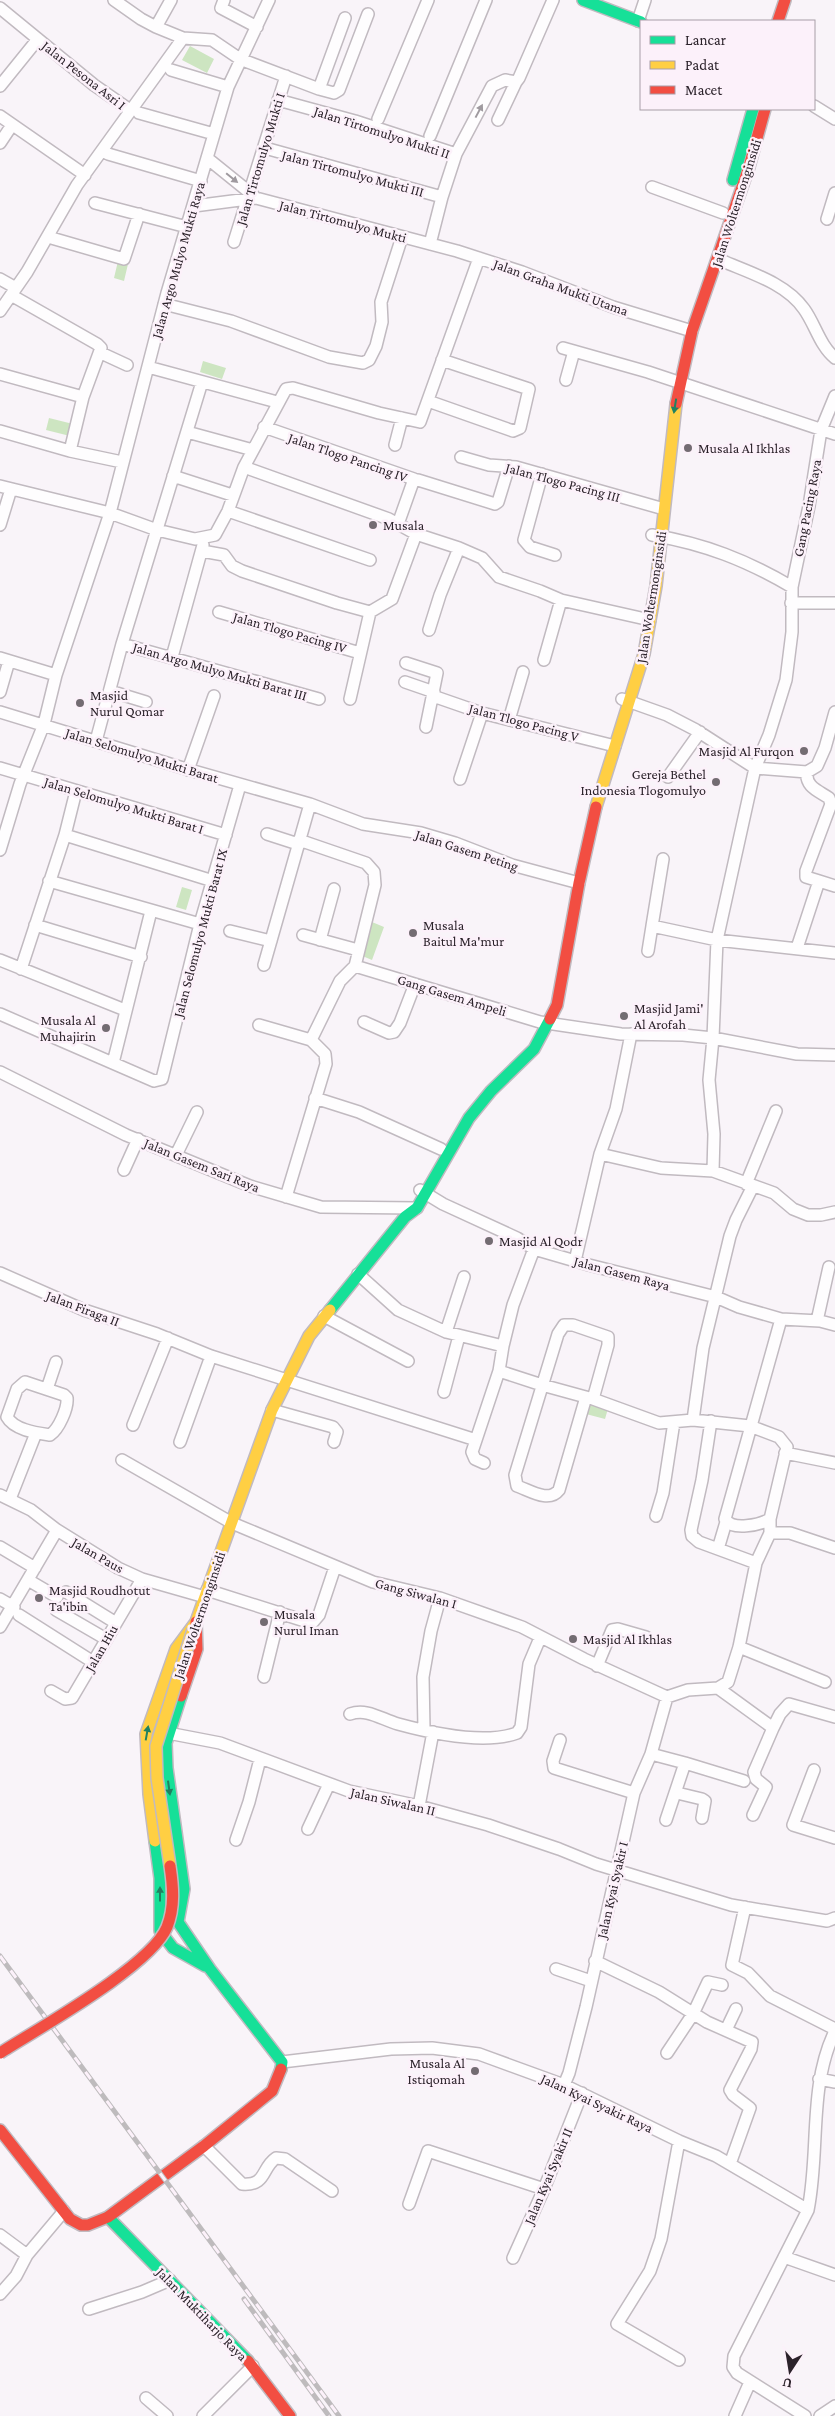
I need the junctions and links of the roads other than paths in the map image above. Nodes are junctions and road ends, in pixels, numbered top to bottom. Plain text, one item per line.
1 (171, 0) edge
2 (224, 0) edge
3 (269, 0) edge
4 (428, 0) edge
5 (486, 0) edge
6 (553, 0) edge
7 (583, 0) edge
8 (646, 0) edge
9 (785, 0) edge
10 (796, 0) edge
11 (117, 1) edge
12 (0, 8) edge
13 (368, 14) dead end
14 (345, 18) dead end
15 (641, 20) edge
16 (778, 20) edge
17 (789, 20) edge
18 (640, 22) edge
19 (156, 27) junction
20 (257, 27) junction
21 (183, 38) junction
22 (38, 39) junction
23 (240, 59) junction
24 (171, 70) dead end
25 (286, 76) junction
26 (516, 82) junction
27 (0, 86) edge
28 (228, 87) junction
29 (319, 88) junction
30 (278, 100) junction
31 (815, 107) edge
32 (753, 110) edge
33 (765, 110) edge
34 (135, 112) junction
35 (0, 116) edge
36 (378, 119) dead end
37 (835, 119) edge
38 (498, 120) dead end
39 (12, 125) junction
40 (214, 134) junction
41 (430, 136) dead end
42 (0, 143) edge
43 (265, 148) junction
44 (108, 154) dead end
45 (456, 154) junction
46 (207, 158) junction
47 (84, 175) junction
48 (201, 181) junction
49 (652, 187) dead end
50 (835, 193) edge
51 (252, 196) junction
52 (442, 197) junction
53 (95, 203) dead end
54 (194, 206) junction
55 (723, 213) junction
56 (139, 214) junction
57 (827, 219) dead end
58 (187, 227) junction
59 (48, 237) junction
60 (402, 237) junction
61 (234, 242) dead end
62 (430, 244) junction
63 (479, 258) junction
64 (718, 259) junction
65 (0, 279) edge
66 (14, 291) junction
67 (699, 298) junction
68 (164, 304) junction
69 (0, 310) edge
70 (688, 329) junction
71 (101, 353) junction
72 (835, 358) edge
73 (442, 360) junction
74 (127, 365) dead end
75 (148, 367) junction
76 (0, 374) edge
77 (566, 380) dead end
78 (674, 381) junction
79 (202, 382) junction
80 (835, 396) edge
81 (83, 397) junction
82 (428, 401) junction
83 (277, 402) junction
84 (402, 418) junction
85 (264, 427) junction
86 (821, 430) junction
87 (0, 431) edge
88 (186, 432) junction
89 (835, 434) edge
90 (395, 445) dead end
91 (253, 450) junction
92 (70, 451) junction
93 (461, 457) dead end
94 (122, 462) junction
95 (509, 466) junction
96 (244, 467) junction
97 (542, 474) junction
98 (173, 476) junction
99 (418, 480) dead end
100 (5, 487) edge
101 (232, 495) junction
102 (659, 508) junction
103 (228, 511) junction
104 (110, 513) junction
105 (398, 524) junction
106 (0, 525) edge
107 (156, 530) junction
108 (416, 534) junction
109 (657, 536) junction
110 (459, 548) junction
111 (555, 556) dead end
112 (370, 560) dead end
113 (792, 587) junction
114 (561, 600) junction
115 (791, 603) junction
116 (835, 603) edge
117 (219, 612) dead end
118 (370, 612) junction
119 (646, 619) junction
120 (429, 630) dead end
121 (122, 644) junction
122 (360, 653) junction
123 (172, 656) junction
124 (4, 660) edge
125 (544, 660) dead end
126 (406, 663) dead end
127 (523, 672) dead end
128 (56, 675) junction
129 (405, 682) dead end
130 (0, 692) edge
131 (110, 692) junction
132 (434, 694) junction
133 (214, 696) dead end
134 (319, 699) dead end
135 (350, 700) dead end
136 (626, 700) junction
137 (146, 702) dead end
138 (0, 712) edge
139 (835, 712) edge
140 (482, 714) junction
141 (509, 720) junction
142 (44, 724) junction
143 (426, 727) dead end
144 (700, 732) junction
145 (96, 741) junction
146 (611, 745) junction
147 (830, 750) edge
148 (0, 768) edge
149 (755, 768) junction
150 (188, 770) junction
151 (807, 772) junction
152 (23, 775) junction
153 (668, 777) dead end
154 (460, 779) dead end
155 (240, 785) junction
156 (76, 791) junction
157 (310, 804) junction
158 (267, 834) dead end
159 (65, 835) junction
160 (226, 835) junction
161 (299, 842) junction
162 (0, 850) edge
163 (663, 859) dead end
164 (49, 881) junction
165 (213, 881) junction
166 (575, 882) junction
167 (819, 882) junction
168 (835, 886) edge
169 (334, 889) dead end
170 (151, 911) junction
171 (200, 924) junction
172 (35, 925) junction
173 (652, 926) junction
174 (230, 931) dead end
175 (303, 936) dead end
176 (320, 940) junction
177 (717, 940) junction
178 (271, 941) junction
179 (797, 948) junction
180 (358, 950) junction
181 (648, 951) dead end
182 (835, 953) edge
183 (141, 957) junction
184 (0, 960) edge
185 (264, 965) dead end
186 (355, 966) junction
187 (21, 969) junction
188 (415, 984) junction
189 (125, 1010) junction
190 (0, 1014) edge
191 (364, 1022) dead end
192 (544, 1022) junction
193 (259, 1026) dead end
194 (631, 1034) junction
195 (713, 1038) junction
196 (311, 1040) junction
197 (835, 1055) edge
198 (113, 1063) junction
199 (0, 1072) edge
200 (315, 1098) junction
201 (776, 1111) dead end
202 (197, 1112) dead end
203 (135, 1144) junction
204 (441, 1149) junction
205 (600, 1154) junction
206 (176, 1155) junction
207 (124, 1170) dead end
208 (713, 1171) junction
209 (749, 1185) junction
210 (423, 1192) junction
211 (286, 1197) junction
212 (410, 1211) junction
213 (835, 1212) edge
214 (534, 1249) junction
215 (575, 1261) junction
216 (830, 1267) dead end
217 (358, 1274) junction
218 (1, 1275) edge
219 (464, 1277) dead end
220 (716, 1297) junction
221 (324, 1316) junction
222 (781, 1319) junction
223 (817, 1321) junction
224 (835, 1325) edge
225 (446, 1332) junction
226 (460, 1336) junction
227 (168, 1338) junction
228 (503, 1346) junction
229 (211, 1356) junction
230 (408, 1361) dead end
231 (56, 1362) dead end
232 (499, 1371) junction
233 (286, 1380) junction
234 (542, 1385) junction
235 (47, 1389) junction
236 (444, 1392) dead end
237 (589, 1398) junction
238 (272, 1410) junction
239 (693, 1420) junction
240 (711, 1421) junction
241 (674, 1422) junction
242 (133, 1425) dead end
243 (750, 1426) junction
244 (36, 1433) junction
245 (476, 1440) junction
246 (180, 1442) dead end
247 (334, 1442) dead end
248 (785, 1452) junction
249 (122, 1460) dead end
250 (484, 1463) dead end
251 (835, 1463) edge
252 (5, 1497) edge
253 (656, 1516) dead end
254 (726, 1522) junction
255 (232, 1524) junction
256 (770, 1527) junction
257 (57, 1530) junction
258 (0, 1547) edge
259 (835, 1548) edge
260 (718, 1549) junction
261 (756, 1563) junction
262 (334, 1567) junction
263 (35, 1568) junction
264 (142, 1579) junction
265 (28, 1580) junction
266 (206, 1594) junction
267 (440, 1598) junction
268 (0, 1599) edge
269 (56, 1610) dead end
270 (16, 1611) junction
271 (280, 1612) junction
272 (116, 1623) junction
273 (194, 1626) junction
274 (0, 1628) edge
275 (646, 1637) dead end
276 (540, 1638) junction
277 (106, 1639) junction
278 (739, 1647) junction
279 (93, 1662) junction
280 (597, 1666) junction
281 (264, 1677) dead end
282 (825, 1682) dead end
283 (718, 1688) junction
284 (50, 1691) dead end
285 (667, 1697) junction
286 (350, 1714) dead end
287 (835, 1717) edge
288 (773, 1728) junction
289 (428, 1730) junction
290 (168, 1733) junction
291 (560, 1740) dead end
292 (651, 1754) junction
293 (260, 1758) junction
294 (685, 1763) junction
295 (814, 1770) dead end
296 (744, 1781) dead end
297 (329, 1784) junction
298 (634, 1793) junction
299 (677, 1793) junction
300 (419, 1806) junction
301 (753, 1815) dead end
302 (702, 1818) dead end
303 (666, 1820) dead end
304 (308, 1829) dead end
305 (835, 1838) edge
306 (236, 1840) dead end
307 (617, 1870) junction
308 (745, 1907) junction
309 (835, 1918) edge
310 (178, 1922) junction
311 (170, 1946) junction
312 (595, 1961) junction
313 (210, 1969) junction
314 (556, 1969) dead end
315 (591, 1981) junction
316 (722, 1985) dead end
317 (736, 2009) dead end
318 (693, 2014) junction
319 (726, 2030) junction
320 (835, 2030) edge
321 (0, 2053) edge
322 (667, 2053) dead end
323 (282, 2062) junction
324 (819, 2079) junction
325 (835, 2082) edge
326 (564, 2084) junction
327 (582, 2094) junction
328 (0, 2130) edge
329 (678, 2141) junction
330 (204, 2146) junction
331 (730, 2164) junction
332 (544, 2189) junction
333 (332, 2191) dead end
334 (409, 2204) dead end
335 (808, 2210) junction
336 (64, 2211) junction
337 (108, 2217) junction
338 (0, 2235) edge
339 (27, 2255) junction
340 (513, 2258) dead end
341 (784, 2258) junction
342 (835, 2275) edge
343 (170, 2280) junction
344 (0, 2294) edge
345 (89, 2309) dead end
346 (680, 2360) dead end
347 (253, 2366) junction
348 (750, 2382) junction
349 (146, 2398) dead end
350 (835, 2406) edge
351 (167, 2416) edge
352 (204, 2416) edge
353 (290, 2416) edge
354 (735, 2416) edge
355 (805, 2416) edge
356 (820, 2416) edge

1 - 19 street
2 - 20 street
3 - 20 street, Jalan Argo Mulyo Mukti Raya
4 - 36 street
5 - 41 street
6 - 26 street
7 - 18 main road
8 - 15 street
9 - 16 main road
10 - 17 main road
11 - 19 street
12 - 22 street, Jalan Pesona Asri I
13 - 29 street
14 - 29 street
19 - 21 street
20 - 23 street, Jalan Argo Mulyo Mukti Raya
21 - 23 street
21 - 34 street, Jalan Pesona Asri I
22 - 27 street, Jalan Pesona Asri I
22 - 34 street, Jalan Pesona Asri I
23 - 25 street
23 - 28 street, Jalan Argo Mulyo Mukti Raya
24 - 28 street
25 - 29 street
25 - 30 street, Jalan Tirtomulyo Mukti I
26 - 38 street
45 -> 26 street
28 - 40 street, Jalan Argo Mulyo Mukti Raya
30 - 43 street, Jalan Tirtomulyo Mukti I
30 - 45 street, Jalan Tirtomulyo Mukti II
31 - 37 street
32 - 55 main road, Jalan Woltermonginsidi
33 - 64 main road, Jalan Woltermonginsidi
34 - 40 street
34 - 47 street, Jalan Pesona Asri I
35 - 39 street
39 - 42 street
39 - 47 street
40 - 46 street, Jalan Argo Mulyo Mukti Raya
43 - 51 street, Jalan Tirtomulyo Mukti I
43 - 52 street, Jalan Tirtomulyo Mukti III
44 - 48 street
45 - 52 street, Jalan Tirtomulyo Mukti II
46 - 48 street, Jalan Argo Mulyo Mukti Raya
46 -> 51 street, Jalan Tirtomulyo Mukti
47 - 59 street, Jalan Pesona Asri I
48 - 54 street, Jalan Argo Mulyo Mukti Raya
49 - 55 street
50 - 57 street
51 - 54 street, Jalan Tirtomulyo Mukti
51 - 60 street, Jalan Tirtomulyo Mukti
51 - 61 street, Jalan Tirtomulyo Mukti I
52 - 62 street, Jalan Tirtomulyo Mukti II
53 - 56 street
54 - 58 street, Jalan Argo Mulyo Mukti Raya
55 - 67 main road, Jalan Woltermonginsidi
56 - 58 street
56 - 59 street
58 - 68 street, Jalan Argo Mulyo Mukti Raya
59 - 66 street, Jalan Pesona Asri I
60 - 62 street, Jalan Tirtomulyo Mukti
60 - 68 street
62 - 63 street, Jalan Graha Mukti Utama
63 - 70 street, Jalan Graha Mukti Utama
63 - 73 street
64 - 67 main road, Jalan Woltermonginsidi
64 - 72 street
65 - 66 street
66 - 69 street, Jalan Pesona Asri I
66 - 71 street
67 - 70 main road, Jalan Woltermonginsidi
68 - 75 street, Jalan Argo Mulyo Mukti Raya
70 - 78 main road, Jalan Woltermonginsidi
71 - 74 street
71 - 81 street
73 - 82 street
73 - 82 street
75 - 79 street
75 - 94 street, Jalan Argo Mulyo Mukti Raya
76 - 81 street
77 - 78 street
78 - 86 street
78 - 102 main road, Jalan Woltermonginsidi
79 - 83 street
79 - 88 street
80 - 86 street, Gang Pacing Raya
81 - 92 street
82 - 84 street
83 - 84 street
83 - 85 street
84 - 90 street
85 - 91 street
85 - 105 street, Jalan Tlogo Pancing IV
86 - 89 street
86 - 113 street, Gang Pacing Raya
87 - 92 street
88 - 91 street
88 - 98 street
91 - 96 street
92 - 94 street
93 - 95 street, Jalan Tlogo Pacing III
94 - 104 street, Jalan Argo Mulyo Mukti Raya
95 - 97 street, Jalan Tlogo Pacing III
95 - 99 street
96 - 101 street
96 - 105 street
97 - 102 street, Jalan Tlogo Pacing III
97 - 111 street
98 - 101 street
98 - 107 street
100 - 104 street
100 - 106 street
101 - 103 street
102 - 109 main road, Jalan Woltermonginsidi
103 - 107 street
103 - 112 street
104 - 107 street
104 - 128 street, Jalan Argo Mulyo Mukti Raya
105 - 108 street
107 - 121 street
108 - 110 street
108 - 118 street
109 - 113 street
109 - 119 main road, Jalan Woltermonginsidi
110 - 114 street
110 - 120 street
113 - 115 street, Gang Pacing Raya
114 - 119 street
114 - 125 street
115 - 116 street
115 - 149 street, Gang Pacing Raya
117 - 122 street, Jalan Tlogo Pacing IV
118 - 122 street
118 - 123 street
119 - 136 main road, Jalan Woltermonginsidi
121 - 123 street, Jalan Argo Mulyo Mukti Barat III
121 - 131 street
122 - 135 street
123 - 134 street, Jalan Argo Mulyo Mukti Barat III
124 - 128 street
124 - 130 street
126 - 132 street
127 - 141 street
128 - 142 street, Jalan Argo Mulyo Mukti Raya
129 - 132 street, Jalan Tlogo Pacing V
131 - 137 street
131 - 145 street
132 - 140 street, Jalan Tlogo Pacing V
132 - 143 street
133 - 150 street
136 - 144 street
136 - 146 main road, Jalan Woltermonginsidi
138 - 142 street, Jalan Selomulyo Mukti Barat
139 - 147 street
140 - 141 street, Jalan Tlogo Pacing V
140 - 154 street
141 - 146 street, Jalan Tlogo Pacing V
142 - 145 street, Jalan Selomulyo Mukti Barat
142 - 152 street, Jalan Argo Mulyo Mukti Raya
144 - 149 street
144 - 153 street
145 - 150 street, Jalan Selomulyo Mukti Barat
146 - 166 main road, Jalan Woltermonginsidi
147 - 151 street
148 - 152 street, Jalan Selomulyo Mukti Barat I
149 - 151 street
149 - 177 street, Gang Pacing Raya
150 - 155 street, Jalan Selomulyo Mukti Barat
151 - 167 street
152 - 156 street, Jalan Selomulyo Mukti Barat I
152 - 162 street, Jalan Argo Mulyo Mukti Raya
155 - 157 street, Jalan Gasem Peting
155 - 160 street, Jalan Selomulyo Mukti Barat IX
156 - 159 street
156 - 160 street, Jalan Selomulyo Mukti Barat I
157 - 161 street
157 - 166 street, Jalan Gasem Peting
158 - 161 street
159 - 164 street
159 - 165 street
160 - 165 street, Jalan Selomulyo Mukti Barat IX
161 - 178 street
161 - 180 street
163 - 173 street
164 - 170 street
164 - 172 street
165 - 171 street, Jalan Selomulyo Mukti Barat IX
166 - 192 main road, Jalan Woltermonginsidi
167 - 168 street
167 - 179 street
169 - 176 street
170 - 171 street
170 - 183 street
171 - 198 street, Jalan Selomulyo Mukti Barat IX
172 - 183 street
172 - 187 street
173 - 177 street
173 - 181 street
174 - 178 street
175 - 176 street
176 - 180 street
177 - 179 street
177 - 195 street, Gang Pacing Raya
178 - 185 street
179 - 182 street
180 - 186 street
183 - 189 street
184 - 187 street
186 - 188 street, Gang Gasem Ampeli
186 - 196 street
187 - 189 street
188 - 191 street
188 - 192 street, Gang Gasem Ampeli
189 - 198 street
190 - 198 street
192 - 194 street, Gang Gasem Ampeli
192 - 204 main road, Jalan Woltermonginsidi
192 - 210 main road, Jalan Woltermonginsidi
193 - 196 street
194 - 195 street, Gang Gasem Ampeli
194 - 205 street
195 - 197 street, Gang Gasem Ampeli
195 - 208 street, Gang Pacing Raya
196 - 200 street
199 - 203 street, Jalan Gasem Sari Raya
200 - 204 street
200 - 211 street
201 - 209 street
202 - 206 street
203 - 206 street, Jalan Gasem Sari Raya
203 - 207 street
204 - 210 main road, Jalan Woltermonginsidi
205 - 208 street
205 - 215 street
206 - 211 street, Jalan Gasem Sari Raya
208 - 209 street
209 - 213 street
209 - 220 street
210 - 212 main road, Jalan Woltermonginsidi
210 - 214 street, Jalan Gasem Raya
211 - 212 street, Jalan Gasem Sari Raya
212 - 217 main road, Jalan Woltermonginsidi
214 - 215 street, Jalan Gasem Raya
214 - 228 street
215 - 220 street, Jalan Gasem Raya
216 - 223 street
217 - 221 main road, Jalan Woltermonginsidi
217 - 225 street
218 - 227 street, Jalan Firaga II
219 - 225 street
220 - 222 street, Jalan Gasem Raya
220 - 239 street
221 - 230 street
221 - 233 main road, Jalan Woltermonginsidi
222 - 223 street, Jalan Gasem Raya
222 - 243 street
223 - 224 street, Jalan Gasem Raya
225 - 226 street
226 - 228 street
226 - 236 street
227 - 229 street, Jalan Firaga II
227 - 242 street
228 - 232 street
229 - 233 street, Jalan Firaga II
229 - 246 street
231 - 235 street
232 - 234 street
232 - 245 street
233 - 238 main road, Jalan Woltermonginsidi
233 - 245 street, Jalan Firaga II
234 - 237 street
234 - 237 street
234 - 237 street
235 - 244 street
235 - 244 street
237 - 241 street
238 - 247 street
238 - 255 main road, Jalan Woltermonginsidi
239 - 240 street
239 - 241 street
240 - 243 street
240 - 260 street
241 - 253 street
243 - 248 street
243 - 254 street
244 - 252 street
245 - 250 street
248 - 251 street
248 - 256 street
249 - 255 street, Gang Siwalan I
252 - 257 street, Jalan Paus
254 - 256 street
254 - 260 street
255 - 262 street, Gang Siwalan I
255 - 266 main road, Jalan Woltermonginsidi
256 - 259 street
256 - 261 street
257 - 263 street
257 - 264 street, Jalan Paus
258 - 263 street
260 - 261 street
261 - 278 street
262 - 267 street, Gang Siwalan I
262 - 271 street, Jalan Paus
263 - 265 street
264 - 266 street, Jalan Paus
264 - 272 street, Jalan Hiu
265 - 270 street
265 - 272 street
266 - 271 street, Jalan Paus
266 - 273 main road, Jalan Woltermonginsidi
267 - 276 street, Gang Siwalan I
267 - 289 street
268 - 270 street
269 - 277 street
270 - 274 street
270 - 279 street
271 - 281 street
272 - 277 street, Jalan Hiu
273 - 290 main road
311 -> 273 main road
273 - 321 main road, Jalan Woltermonginsidi, bridge
275 - 280 street
276 - 280 street, Gang Siwalan I
276 - 289 street
277 - 279 street, Jalan Hiu
278 - 282 street
278 - 283 street
279 - 284 street, Jalan Hiu
280 - 285 street, Gang Siwalan I
283 - 285 street
283 - 288 street
285 - 292 street, Jalan Kyai Syakir I
286 - 289 street
287 - 288 street
288 - 301 street
289 - 300 street
290 - 293 street, Jalan Siwalan II
290 -> 310 main road
291 - 298 street
292 - 294 street
292 - 298 street, Jalan Kyai Syakir I
293 - 297 street, Jalan Siwalan II
293 - 306 street
294 - 296 street
294 - 299 street
295 - 305 street
297 - 300 street, Jalan Siwalan II
297 - 304 street
298 - 307 street, Jalan Kyai Syakir I
299 - 302 street
299 - 303 street
300 - 307 street, Jalan Siwalan II
307 - 308 street, Jalan Siwalan II
307 - 312 street, Jalan Kyai Syakir I
308 - 309 street, Jalan Siwalan II
308 - 320 street
310 - 311 main road
310 - 313 main road
311 - 313 main road
312 - 315 street, Jalan Kyai Syakir I
312 - 318 street
313 - 323 main road
314 - 315 street
315 - 326 street, Jalan Kyai Syakir I
316 - 318 street
317 - 319 street
318 - 319 street
318 - 322 street
319 - 331 street
320 - 324 street
323 - 326 street, Jalan Kyai Syakir Raya
323 - 330 main road
324 - 325 street
324 - 335 street
326 - 327 street, Jalan Kyai Syakir Raya
327 - 329 street, Jalan Kyai Syakir Raya
327 - 332 street, Jalan Kyai Syakir II
328 - 336 main road
329 - 331 street, Jalan Kyai Syakir Raya
329 - 346 street
330 - 333 street
330 - 337 main road
331 - 335 street, Jalan Kyai Syakir Raya
332 - 334 street
332 - 340 street, Jalan Kyai Syakir II
335 - 341 street
336 - 337 main road
336 - 339 street
337 - 343 main road, Jalan Muktiharjo Raya
338 - 339 street
339 - 344 street
341 - 342 street
341 - 348 street
343 - 345 street
343 - 347 main road, Jalan Muktiharjo Raya
347 - 352 street
347 - 353 main road, Jalan Muktiharjo Raya
348 - 354 street
348 - 355 street
349 - 351 street
350 - 356 street

